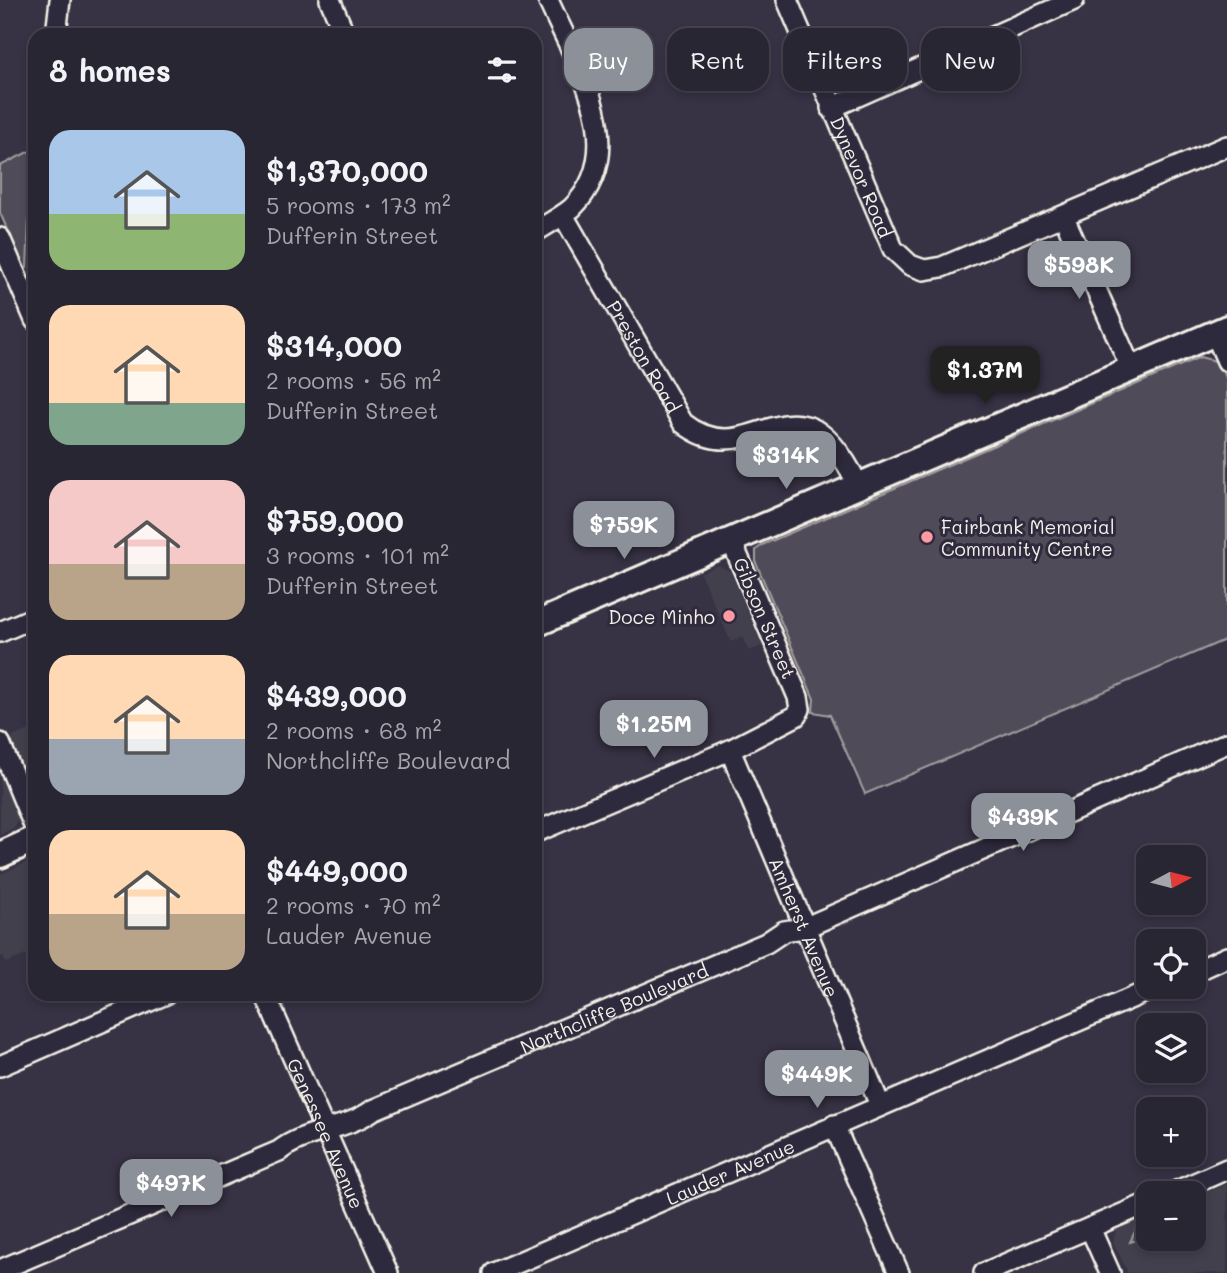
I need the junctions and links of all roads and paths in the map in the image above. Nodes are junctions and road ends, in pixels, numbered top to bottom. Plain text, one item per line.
1 (60, 0) edge
2 (330, 0) edge
3 (548, 0) edge
4 (787, 0) edge
5 (1074, 0) edge
6 (57, 28) edge
7 (342, 28) edge
8 (831, 108) junction
9 (1227, 146) edge
10 (563, 215) junction
11 (1064, 217) junction
12 (542, 227) edge
13 (0, 238) edge
14 (28, 300) edge
15 (1221, 330) edge
16 (1227, 361) edge
17 (1131, 368) junction
18 (858, 485) junction
19 (731, 540) junction
20 (28, 620) edge
21 (542, 621) edge
22 (0, 632) edge
23 (0, 743) edge
24 (1227, 743) edge
25 (730, 750) junction
26 (28, 811) edge
27 (542, 829) edge
28 (28, 842) edge
29 (0, 855) edge
30 (804, 929) junction
31 (1227, 957) edge
32 (1206, 967) edge
33 (1136, 996) edge
34 (150, 1001) edge
35 (268, 1001) edge
36 (0, 1066) edge
37 (880, 1105) junction
38 (834, 1125) junction
39 (326, 1130) junction
40 (1227, 1169) edge
41 (1200, 1181) edge
42 (1136, 1208) edge
43 (1090, 1228) junction
44 (0, 1270) edge
45 (388, 1273) edge
46 (494, 1273) edge
47 (899, 1273) edge
48 (984, 1273) edge
49 (1111, 1273) edge

1 - 6 street
2 - 7 street
3 - 10 street
4 - 8 street, Dynevor Road
5 - 8 street
8 - 11 street, Dynevor Road
9 - 11 street, Dynevor Road
10 - 12 street
10 - 18 street, Preston Road
11 - 17 street
13 - 14 street
15 - 16 street
15 - 17 main road
17 - 18 main road
18 - 19 main road
19 - 21 main road
19 - 25 street, Gibson Street
20 - 22 street
23 - 26 street
24 - 30 street, Northcliffe Boulevard
25 - 27 street
25 - 30 street, Amherst Avenue
28 - 29 main road
30 - 37 street, Amherst Avenue
30 - 39 street, Northcliffe Boulevard
31 - 32 street
33 - 37 street, Lauder Avenue
34 - 36 street
35 - 39 street, Genessee Avenue
37 - 38 street, Lauder Avenue
38 - 46 street, Lauder Avenue
38 - 47 street
39 - 44 street, Northcliffe Boulevard
39 - 45 street, Genessee Avenue
40 - 41 street
42 - 43 street
43 - 48 street
43 - 49 street

